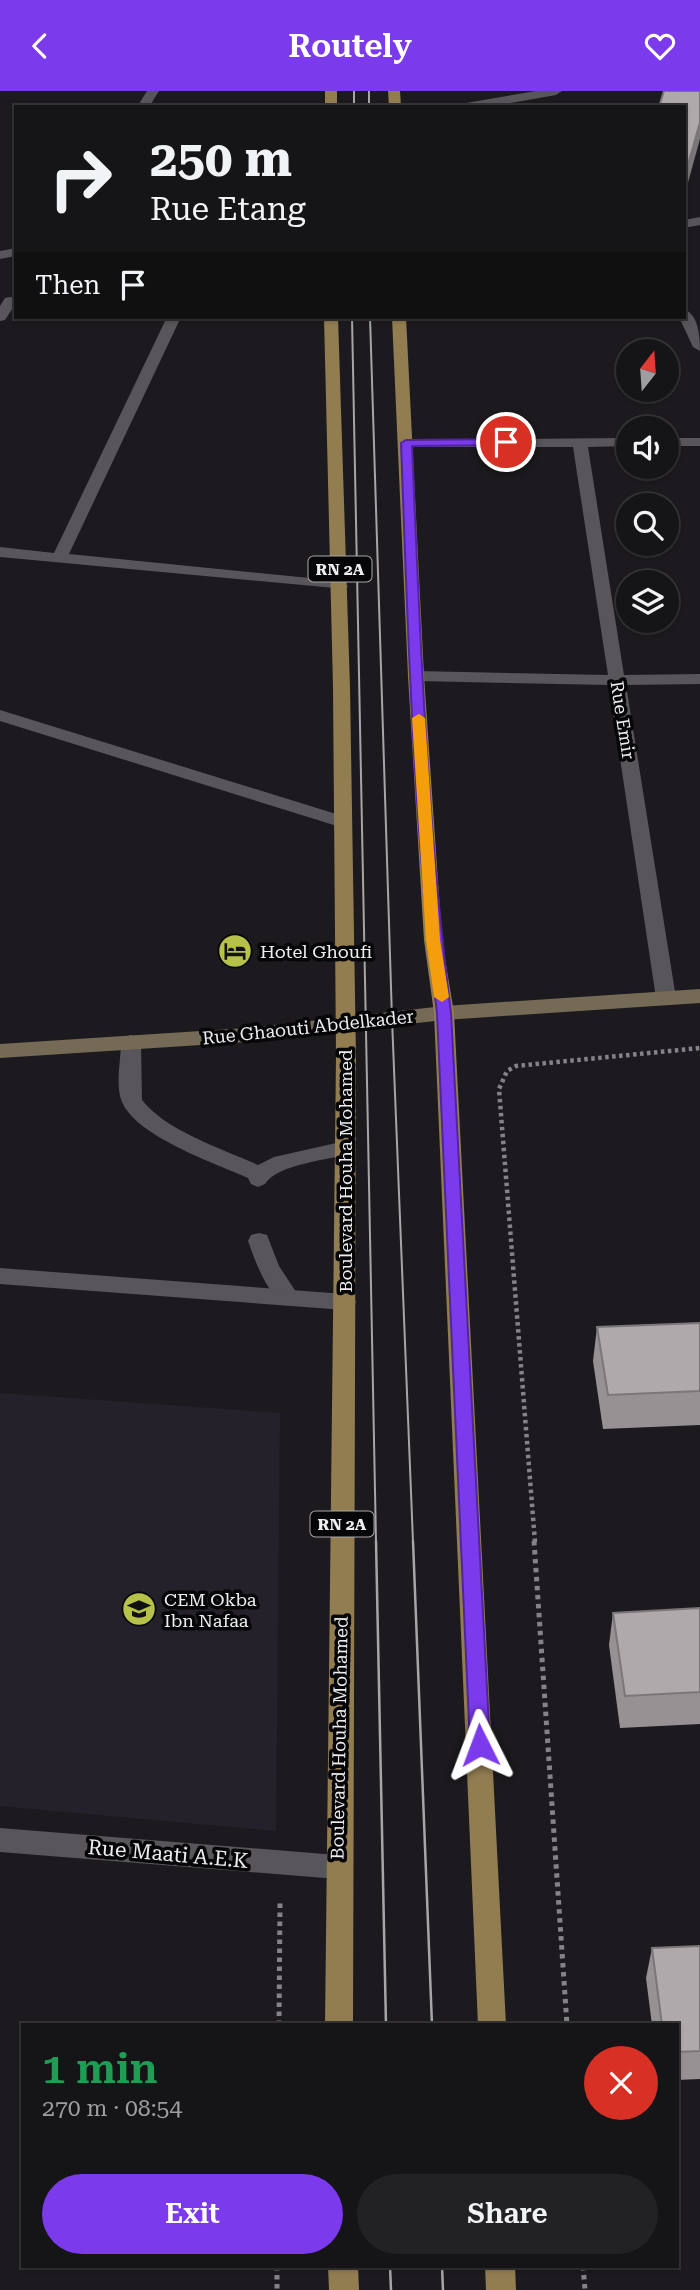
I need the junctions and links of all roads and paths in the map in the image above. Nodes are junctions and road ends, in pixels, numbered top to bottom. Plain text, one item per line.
1 (550, 92) edge
2 (477, 105) edge
3 (9, 301) edge
4 (0, 317) edge
5 (686, 317) edge
6 (173, 319) edge
7 (331, 319) edge
8 (399, 319) edge
9 (700, 347) edge
10 (580, 442) junction
11 (616, 442) edge
12 (679, 442) edge
13 (700, 442) edge
14 (406, 443) junction
15 (0, 552) edge
16 (59, 559) junction
17 (340, 586) junction
18 (416, 676) junction
19 (700, 679) edge
20 (617, 680) junction
21 (0, 715) edge
22 (343, 822) junction
23 (700, 996) edge
24 (666, 998) junction
25 (444, 1013) junction
26 (345, 1024) junction
27 (131, 1042) junction
28 (700, 1048) edge
29 (0, 1051) edge
30 (345, 1148) junction
31 (259, 1241) dead end
32 (0, 1276) edge
33 (289, 1298) junction
34 (345, 1302) junction
35 (0, 1840) edge
36 (337, 1867) junction
37 (280, 1892) dead end
38 (279, 2023) edge
39 (340, 2023) edge
40 (492, 2023) edge
41 (567, 2023) edge
42 (277, 2268) edge
43 (343, 2268) edge
44 (500, 2268) edge
45 (583, 2268) edge
46 (276, 2290) edge
47 (344, 2290) edge
48 (501, 2290) edge
49 (585, 2290) edge

1 - 2 street
3 - 4 street
5 - 9 street
6 - 16 street
7 - 17 main road, Boulevard Houha Mohamed / RN 2A
8 - 14 main road
10 - 11 street
10 - 14 street
10 - 20 street, Rue Emir
12 - 13 street
14 - 18 main road
15 - 16 street
16 - 17 street
17 - 22 main road, Boulevard Houha Mohamed / RN 2A
18 - 20 street
18 - 25 main road
19 - 20 street
20 - 24 street, Rue Emir
21 - 22 street
22 - 26 main road, Boulevard Houha Mohamed / RN 2A
23 - 24 main road, Rue Ghaouti Abdelkader
24 - 25 main road, Rue Ghaouti Abdelkader
25 - 26 main road, Rue Ghaouti Abdelkader
25 - 40 main road
26 - 27 main road, Rue Ghaouti Abdelkader
26 - 30 main road, Boulevard Houha Mohamed / RN 2A
27 - 29 main road, Rue Ghaouti Abdelkader
27 - 30 street
28 - 41 path
30 - 34 main road, Boulevard Houha Mohamed / RN 2A
31 - 33 street
32 - 33 street
33 - 34 street
34 - 36 main road, Boulevard Houha Mohamed / RN 2A
35 - 36 street, Rue Maati A.E.K
36 - 39 main road, Boulevard Houha Mohamed / RN 2A
37 - 38 path
42 - 46 path
43 - 47 main road
44 - 48 main road
45 - 49 path

